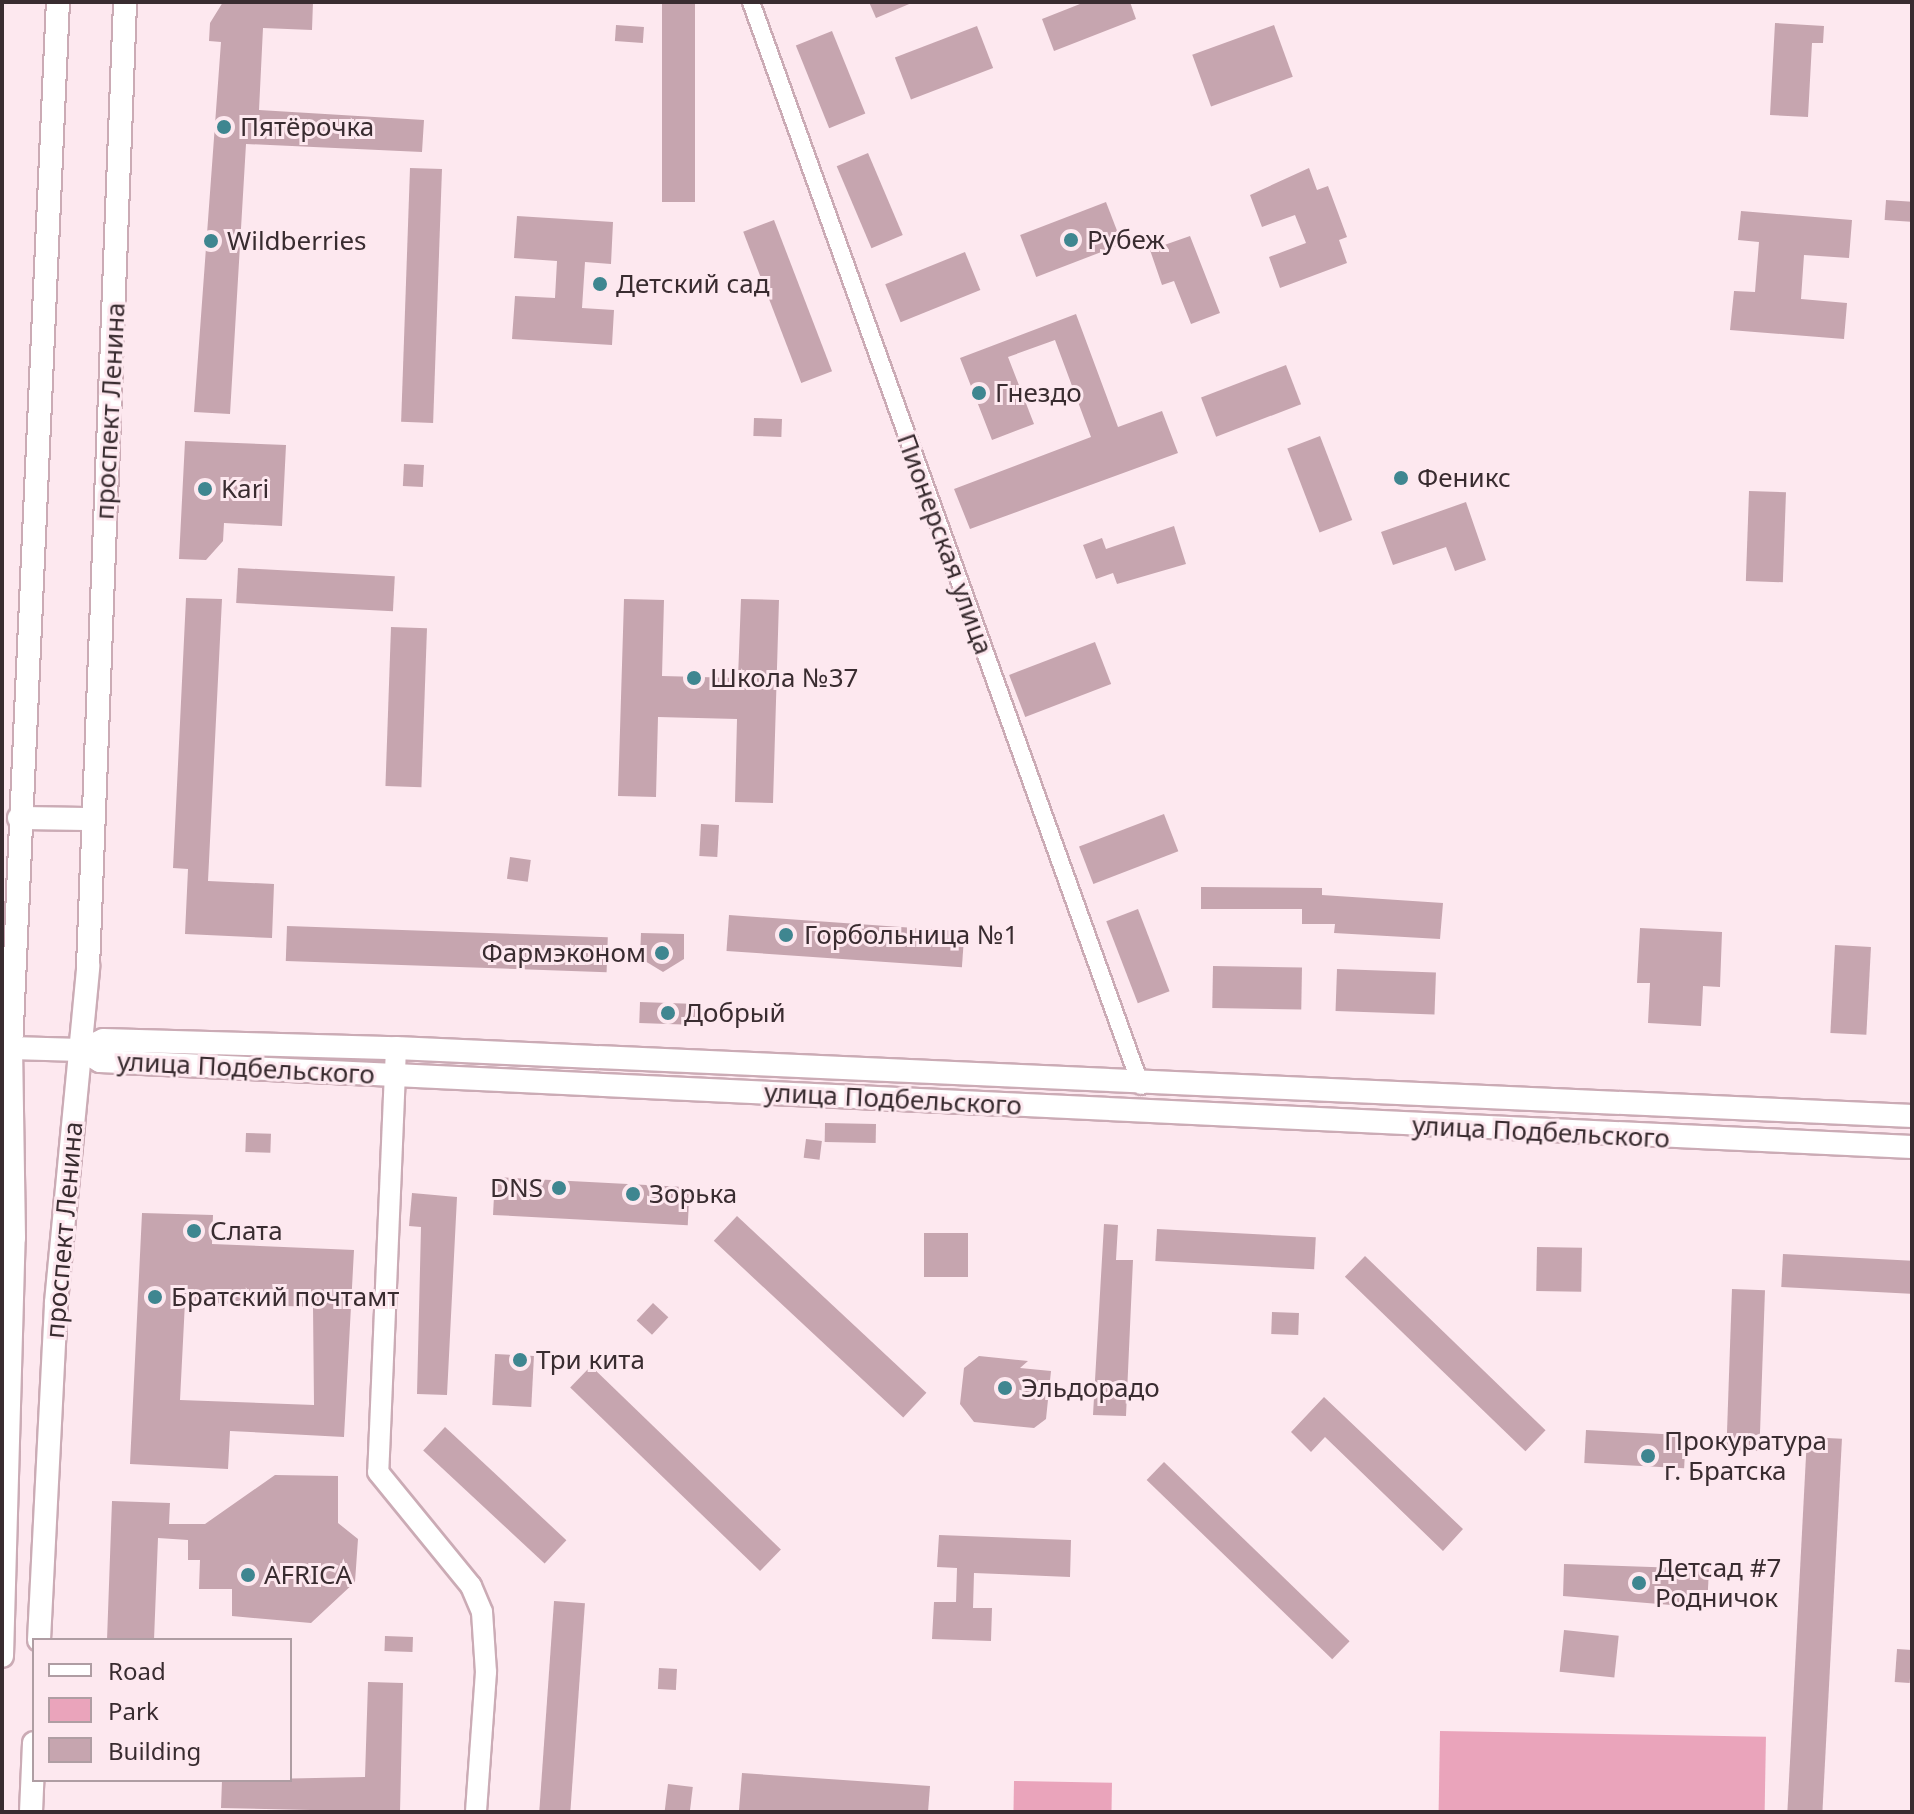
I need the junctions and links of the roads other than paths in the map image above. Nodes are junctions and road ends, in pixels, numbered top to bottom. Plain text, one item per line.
1 (58, 2) edge
2 (125, 2) edge
3 (751, 2) edge
4 (19, 818) junction
5 (90, 819) junction
6 (6, 1048) edge
7 (396, 1048) junction
8 (81, 1050) junction
9 (395, 1076) junction
10 (1141, 1086) junction
11 (1319, 1093) junction
12 (1912, 1116) edge
13 (1318, 1120) junction
14 (1912, 1147) edge
15 (39, 1638) edge
16 (2, 1656) edge
17 (32, 1782) edge
18 (31, 1812) edge
19 (476, 1812) edge

1 - 4 main road, проспект Ленина
2 - 5 main road, проспект Ленина
3 - 10 street, Пионерская улица
4 - 5 main road
4 - 6 main road, проспект Ленина
5 - 8 main road, проспект Ленина
6 - 8 main road
6 - 16 main road, проспект Ленина
7 - 8 main road, улица Подбельского
7 - 9 street
7 - 10 main road, улица Подбельского
8 - 9 main road, улица Подбельского
8 - 15 main road, проспект Ленина
9 - 13 main road, улица Подбельского
9 - 19 street
10 - 11 main road, улица Подбельского
11 - 12 main road, улица Подбельского
11 - 13 main road
13 - 14 main road, улица Подбельского
17 - 18 main road

